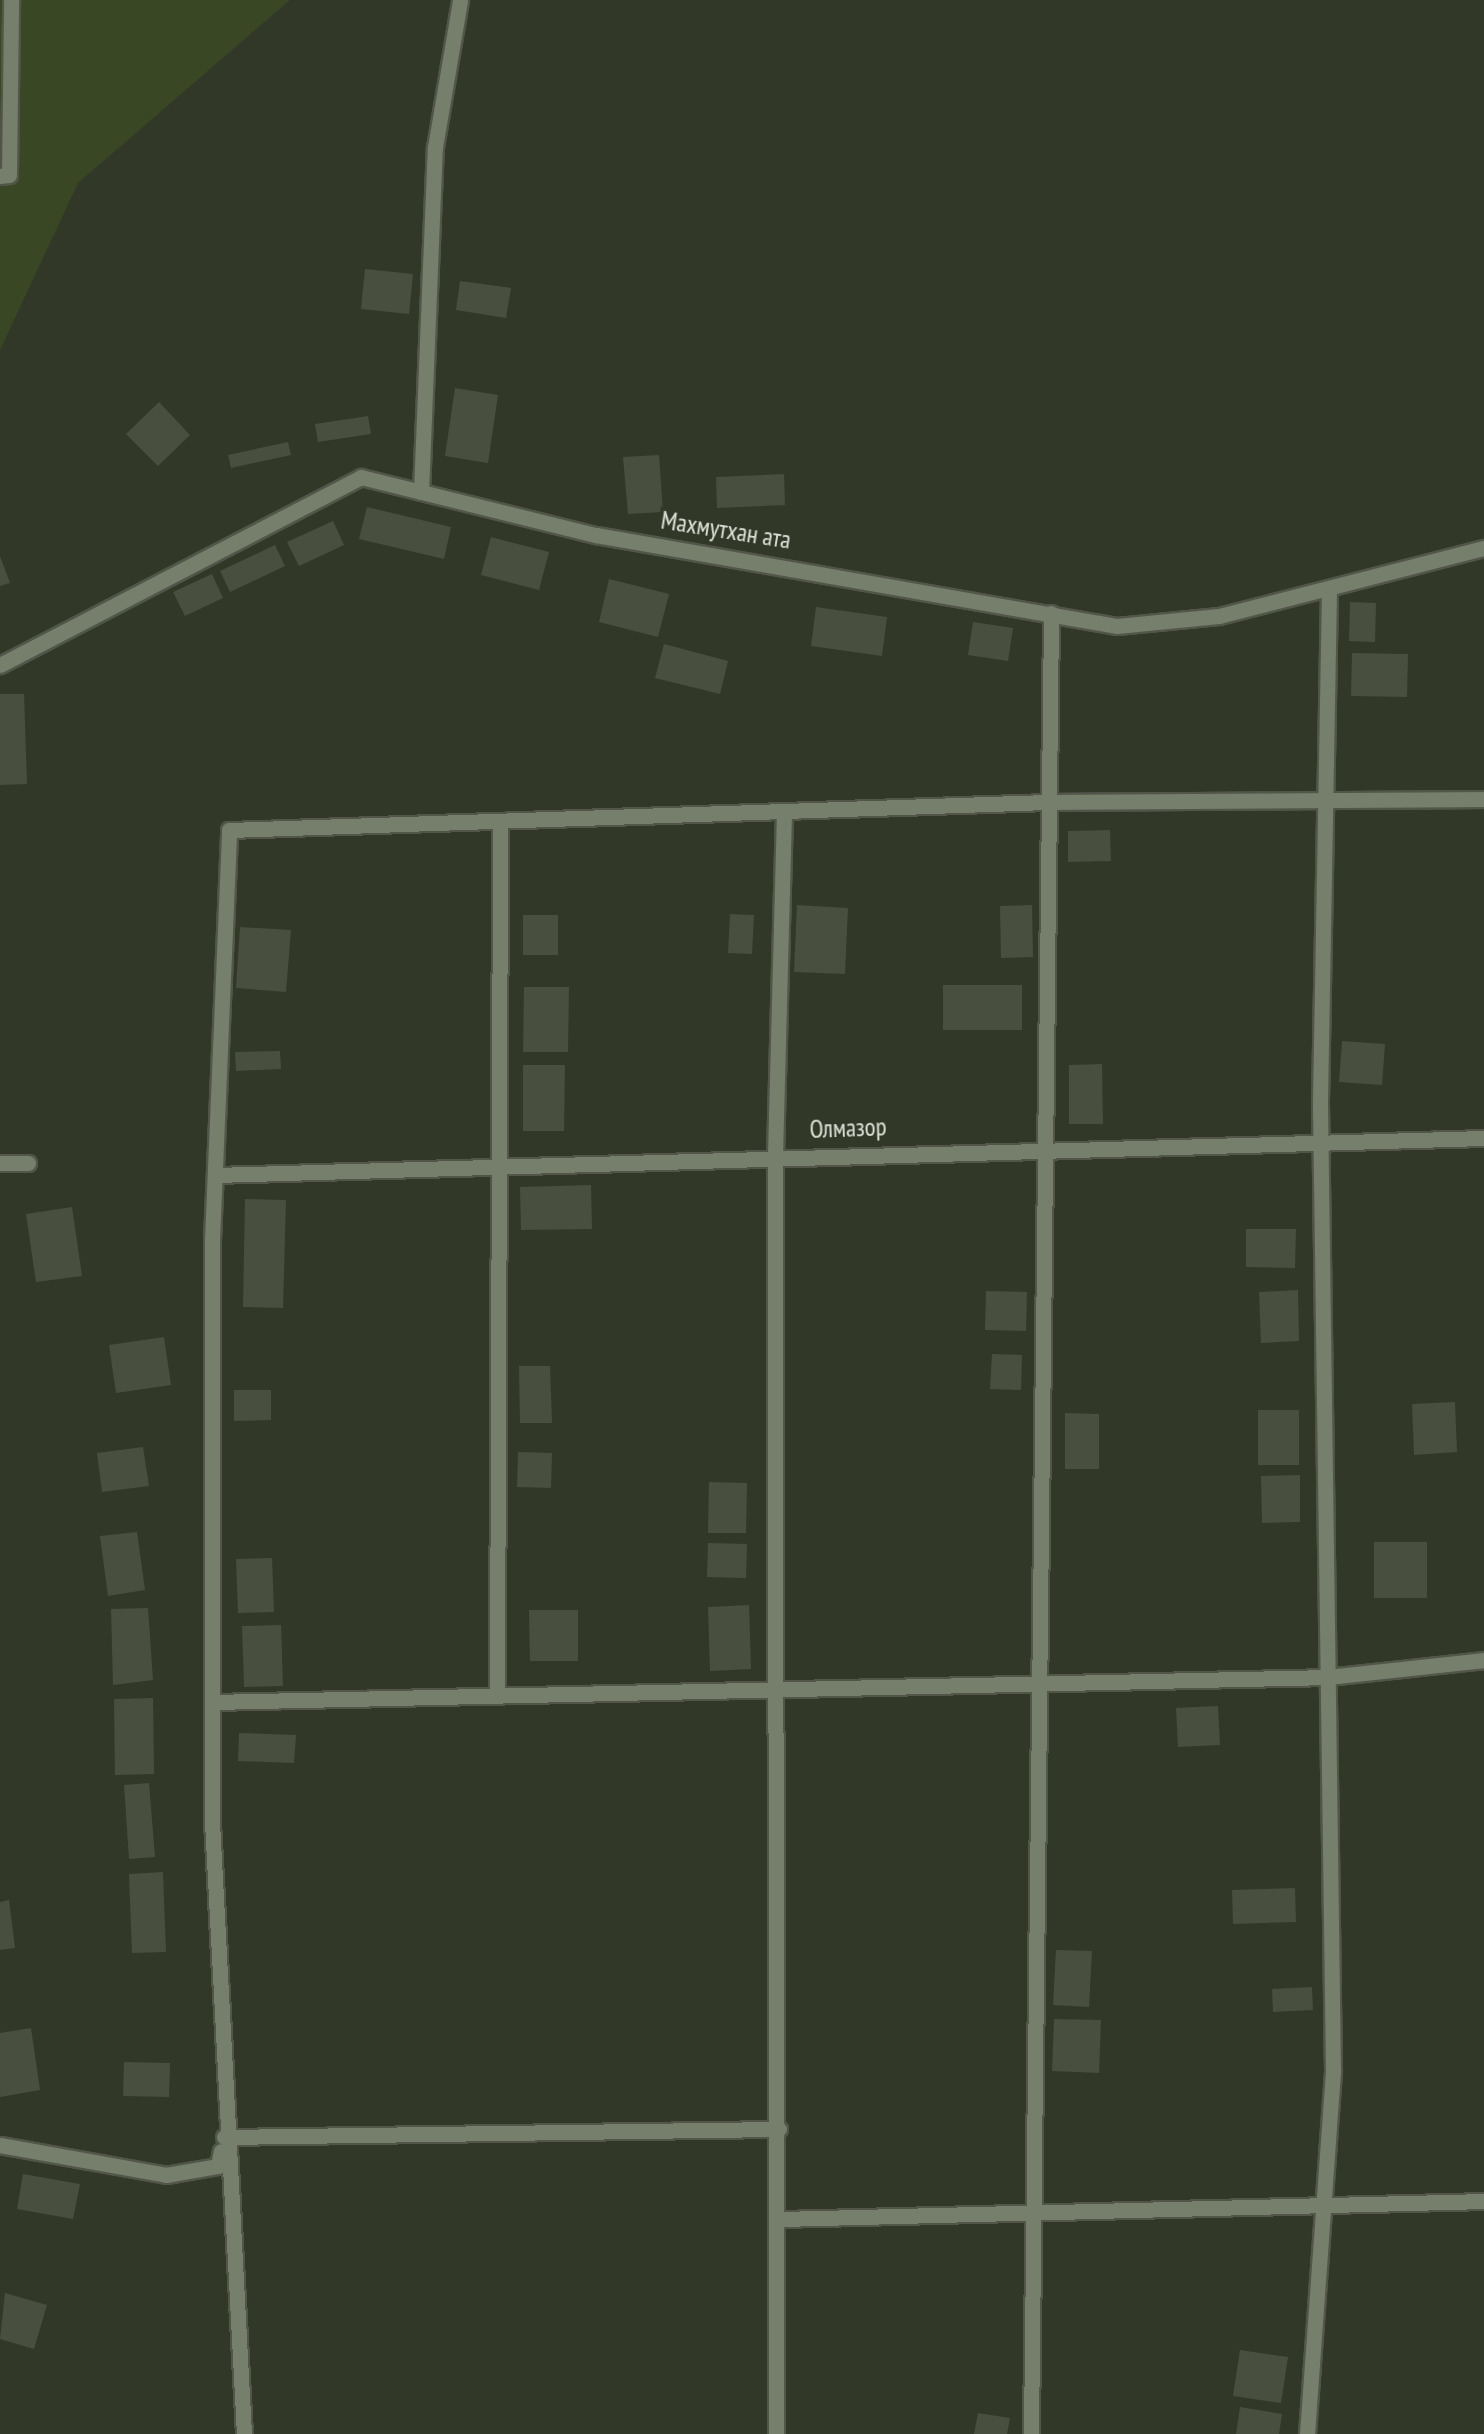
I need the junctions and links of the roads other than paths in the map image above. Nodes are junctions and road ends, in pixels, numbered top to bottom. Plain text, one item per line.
1 (11, 0) edge
2 (460, 0) edge
3 (0, 176) edge
4 (421, 492) junction
5 (1484, 548) edge
6 (1329, 588) junction
7 (1051, 613) junction
8 (0, 664) edge
9 (1326, 796) junction
10 (1484, 799) edge
11 (1049, 802) junction
12 (784, 812) junction
13 (500, 824) junction
14 (1484, 1138) edge
15 (1321, 1144) junction
16 (1048, 1146) junction
17 (775, 1156) junction
18 (0, 1163) edge
19 (28, 1163) dead end
20 (502, 1165) junction
21 (214, 1175) junction
22 (1484, 1660) edge
23 (1328, 1677) junction
24 (1044, 1682) junction
25 (774, 1688) junction
26 (497, 1695) junction
27 (212, 1702) junction
28 (778, 2129) junction
29 (224, 2137) junction
30 (0, 2146) edge
31 (1484, 2201) edge
32 (1322, 2202) junction
33 (1038, 2213) junction
34 (780, 2219) junction
35 (244, 2434) edge
36 (776, 2434) edge
37 (1031, 2434) edge
38 (1306, 2434) edge

1 - 3 street
2 - 4 street
4 - 7 street, Махмутхан ата
4 - 8 street, Махмутхан ата
5 - 6 street, Махмутхан ата
6 - 7 street, Махмутхан ата
6 - 9 street
7 - 11 street
9 - 10 street
9 - 11 street
9 - 15 street
11 - 12 street
11 - 16 street
12 - 13 street
12 - 17 street
13 - 20 street
13 - 21 street
14 - 15 street, Олмазор
15 - 16 street, Олмазор
15 - 23 street
16 - 17 street, Олмазор
16 - 24 street
17 - 20 street, Олмазор
17 - 25 street
18 - 19 street
20 - 21 street, Олмазор
20 - 26 street
21 - 27 street
22 - 23 street
23 - 24 street
23 - 32 street
24 - 25 street
24 - 33 street
25 - 26 street
25 - 28 street
26 - 27 street
27 - 29 street
28 - 29 street
28 - 34 street
29 - 30 street
29 - 35 street
31 - 32 street
32 - 33 street
32 - 38 street
33 - 34 street
33 - 37 street
34 - 36 street

